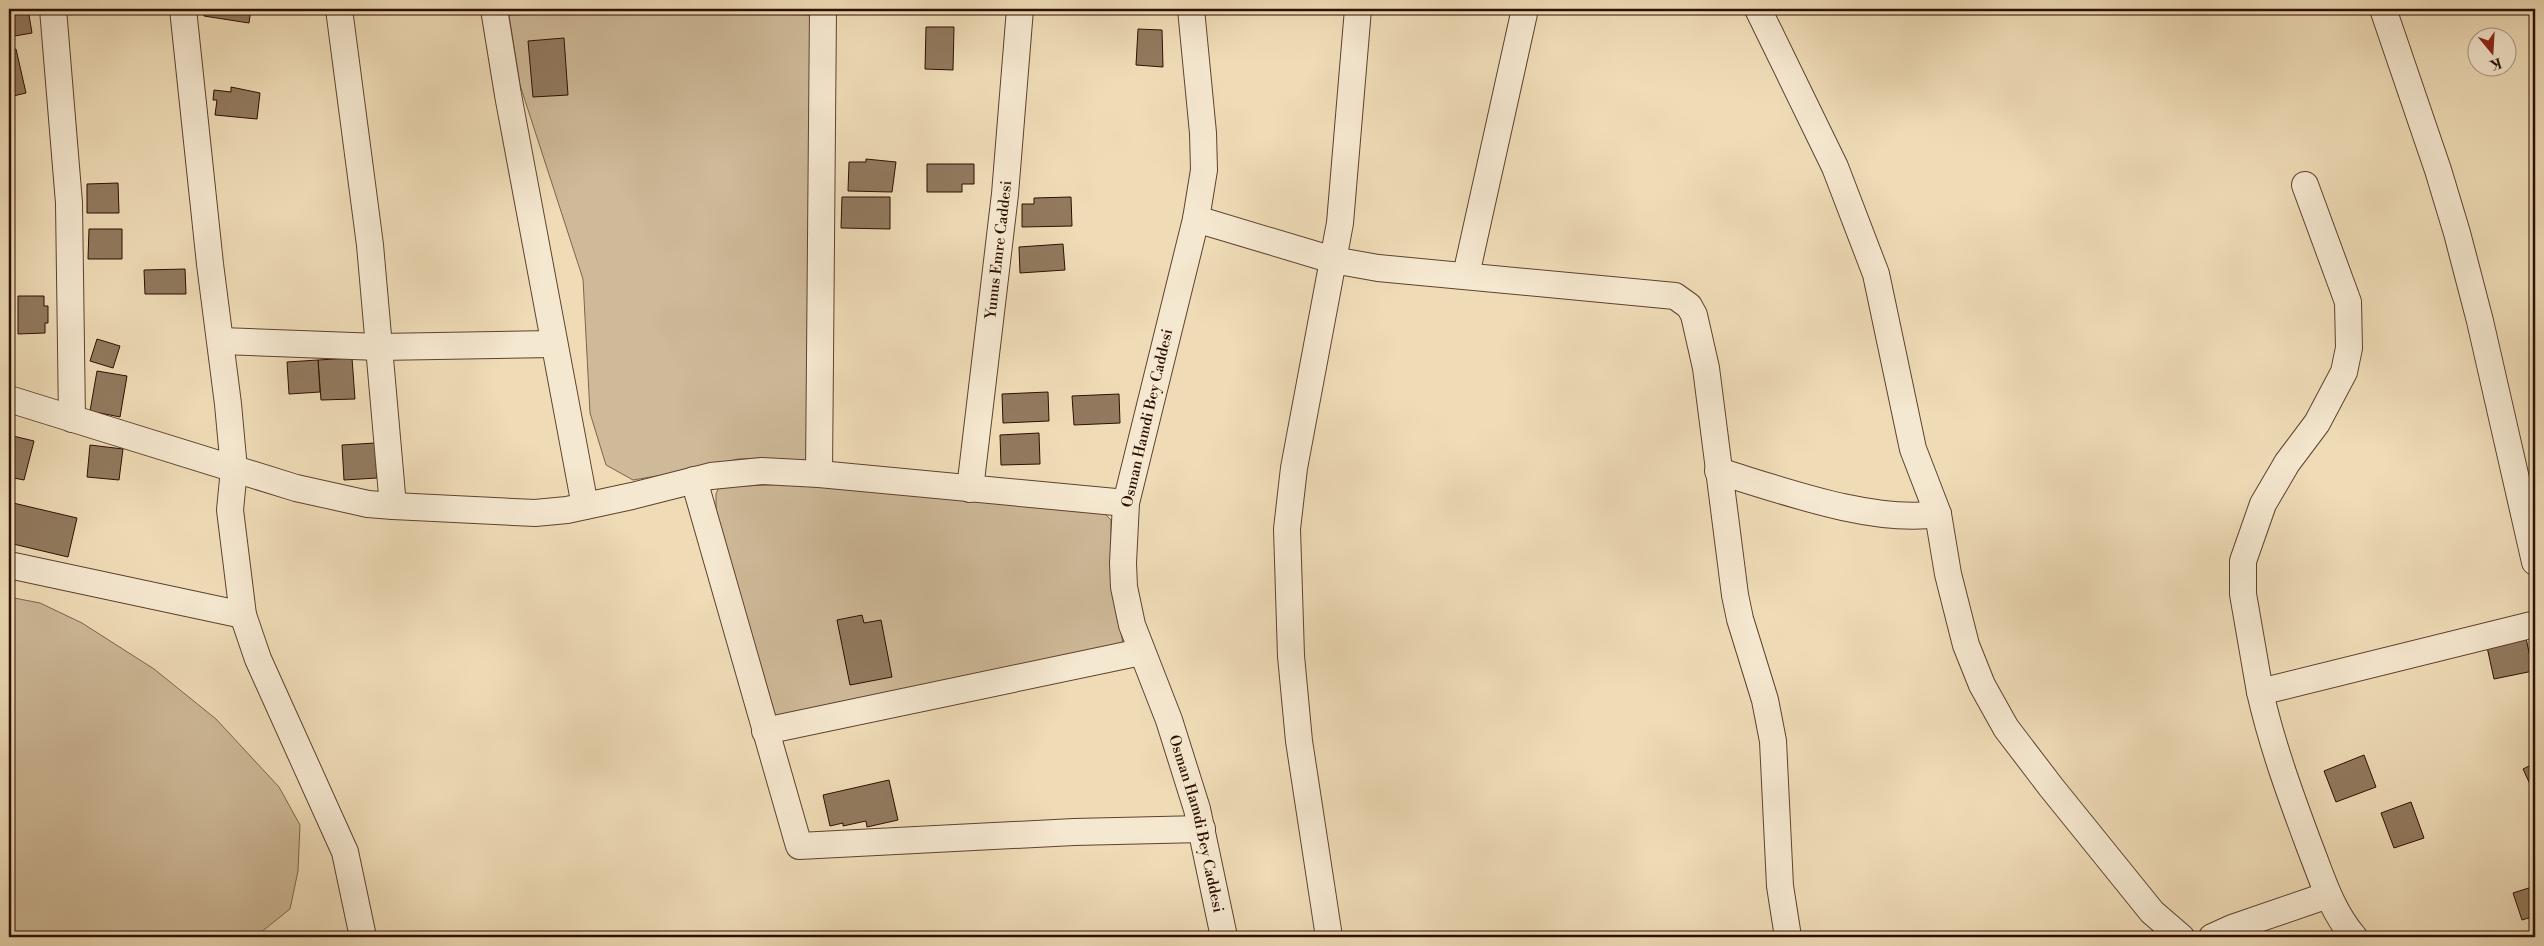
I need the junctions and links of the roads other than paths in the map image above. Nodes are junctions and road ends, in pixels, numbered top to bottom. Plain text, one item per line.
1 (53, 9) edge
2 (183, 9) edge
3 (339, 9) edge
4 (494, 9) edge
5 (823, 9) edge
6 (1020, 9) edge
7 (1191, 9) edge
8 (1358, 9) edge
9 (1525, 9) edge
10 (1758, 9) edge
11 (2383, 9) edge
12 (2305, 185) dead end
13 (1196, 219) junction
14 (1333, 260) junction
15 (1466, 275) junction
16 (221, 341) junction
17 (554, 344) junction
18 (379, 347) junction
19 (9, 399) edge
20 (72, 419) junction
21 (234, 469) junction
22 (1718, 471) junction
23 (819, 474) junction
24 (694, 480) junction
25 (970, 488) junction
26 (1126, 502) junction
27 (393, 506) junction
28 (585, 506) junction
29 (1938, 514) junction
30 (2535, 562) edge
31 (9, 565) edge
32 (243, 615) junction
33 (2535, 624) edge
34 (1141, 652) junction
35 (2260, 692) junction
36 (765, 731) junction
37 (1202, 829) junction
38 (2328, 895) junction
39 (362, 937) edge
40 (1224, 937) edge
41 (1329, 937) edge
42 (1788, 937) edge
43 (2180, 937) edge
44 (2212, 937) edge
45 (2354, 937) edge

1 - 20 street
2 - 16 street
3 - 18 street
4 - 17 street
5 - 23 street
6 - 25 street, Yunus Emre Caddesi
7 - 13 street, Osman Hamdi Bey Caddesi
8 - 14 street
9 - 15 street
10 - 29 street
11 - 30 street
12 - 35 street
13 - 14 street
13 - 26 street, Osman Hamdi Bey Caddesi
14 - 15 street
14 - 41 street
15 - 22 street
16 - 18 street
16 - 21 street
17 - 18 street
17 - 28 street
18 - 27 street
19 - 20 street
20 - 21 street
21 - 27 street
21 - 32 street
22 - 29 street
22 - 42 street
23 - 24 street
23 - 25 street
24 - 28 street
24 - 36 street
25 - 26 street
26 - 34 street, Osman Hamdi Bey Caddesi
27 - 28 street
29 - 43 street
31 - 32 street
32 - 39 street
33 - 35 street
34 - 36 street
34 - 37 street, Osman Hamdi Bey Caddesi
35 - 38 street
36 - 37 street
37 - 40 street, Osman Hamdi Bey Caddesi
38 - 44 street
38 - 45 street

